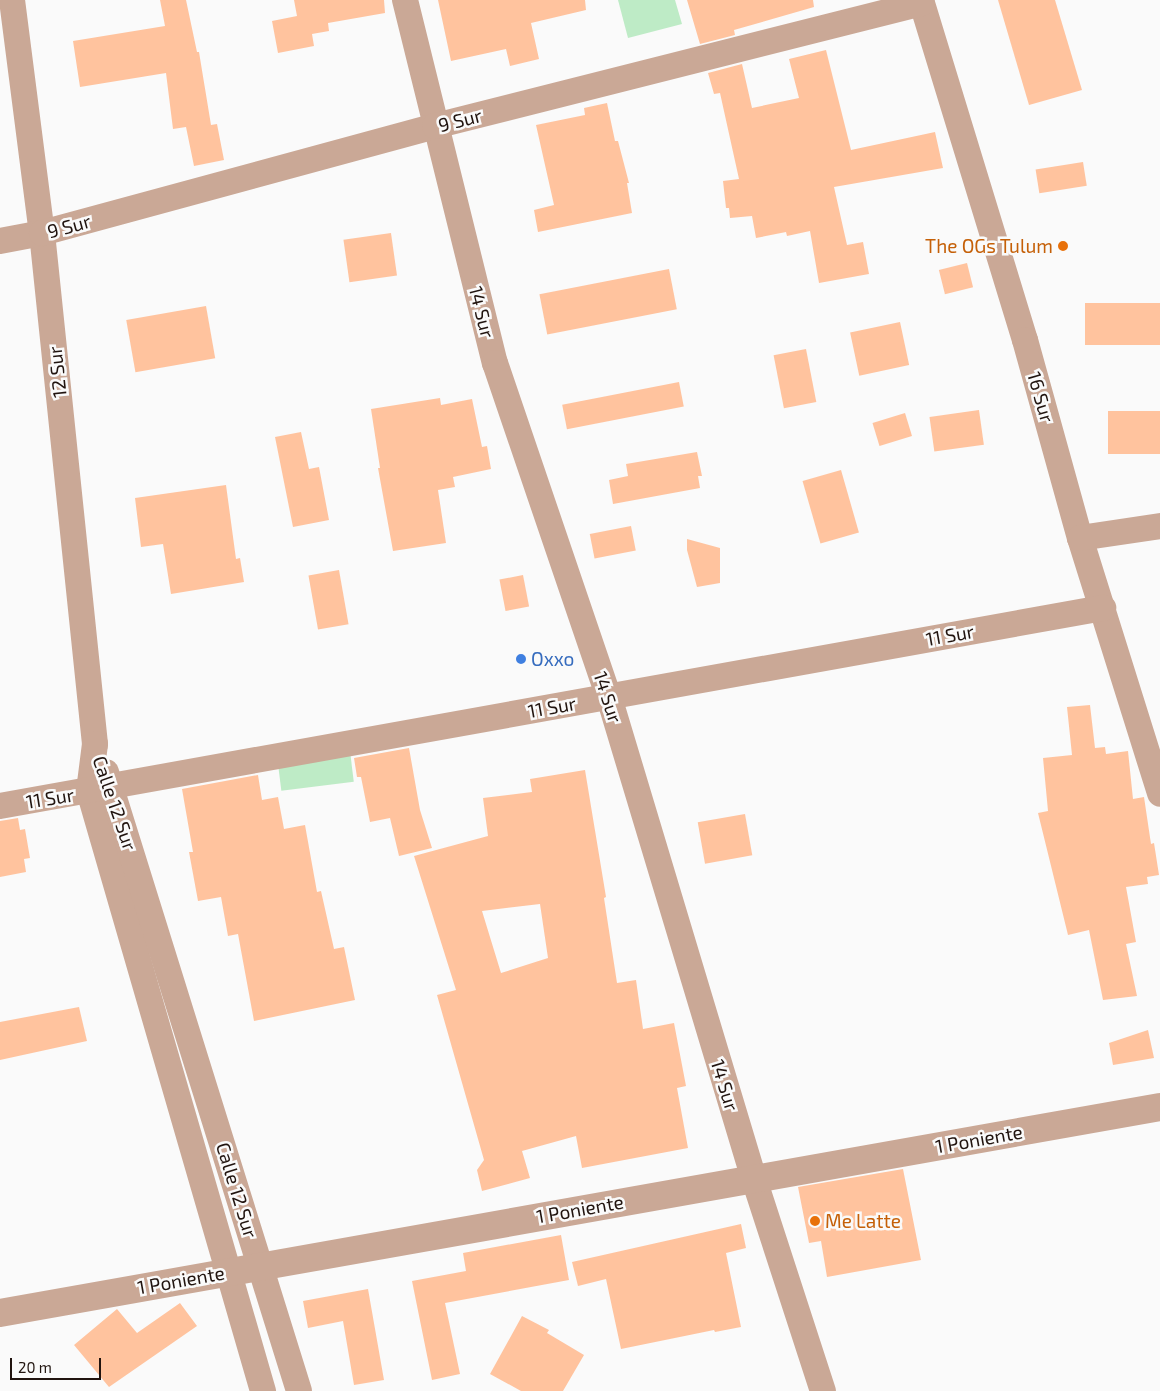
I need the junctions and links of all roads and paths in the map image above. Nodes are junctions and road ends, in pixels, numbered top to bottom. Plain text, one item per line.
1 (12, 0) edge
2 (405, 0) edge
3 (921, 2) edge
4 (435, 126) junction
5 (42, 233) junction
6 (0, 241) edge
7 (1160, 526) edge
8 (1080, 538) junction
9 (1103, 608) junction
10 (609, 697) junction
11 (95, 744) joint
12 (100, 789) junction
13 (1160, 794) edge
14 (0, 806) edge
15 (1160, 1107) edge
16 (754, 1179) junction
17 (260, 1266) junction
18 (228, 1272) junction
19 (0, 1312) edge
20 (263, 1391) edge
21 (299, 1391) edge
22 (823, 1391) edge

1 - 5 street, 12 Sur
2 - 4 street, 14 Sur
3 - 4 street, 9 Sur
3 - 8 street, 16 Sur
4 - 5 street, 9 Sur
4 - 10 street, 14 Sur
5 - 6 street, 9 Sur
5 - 11 street, 12 Sur
7 - 8 street
8 - 9 street, 16 Sur
9 - 10 street, 11 Sur
9 - 13 street, 16 Sur
10 - 12 street, 11 Sur
10 - 16 street, 14 Sur
11 - 12 street, Calle 12 Sur
12 - 14 street, 11 Sur
12 - 17 street, Calle 12 Sur
12 - 18 street, Calle 12 Sur
15 - 16 street, 1 Poniente
16 - 17 street, 1 Poniente
16 - 22 street, 14 Sur
17 - 18 street, 1 Poniente
17 - 21 street, Calle 12 Sur
18 - 19 street, 1 Poniente
18 - 20 street, Calle 12 Sur

